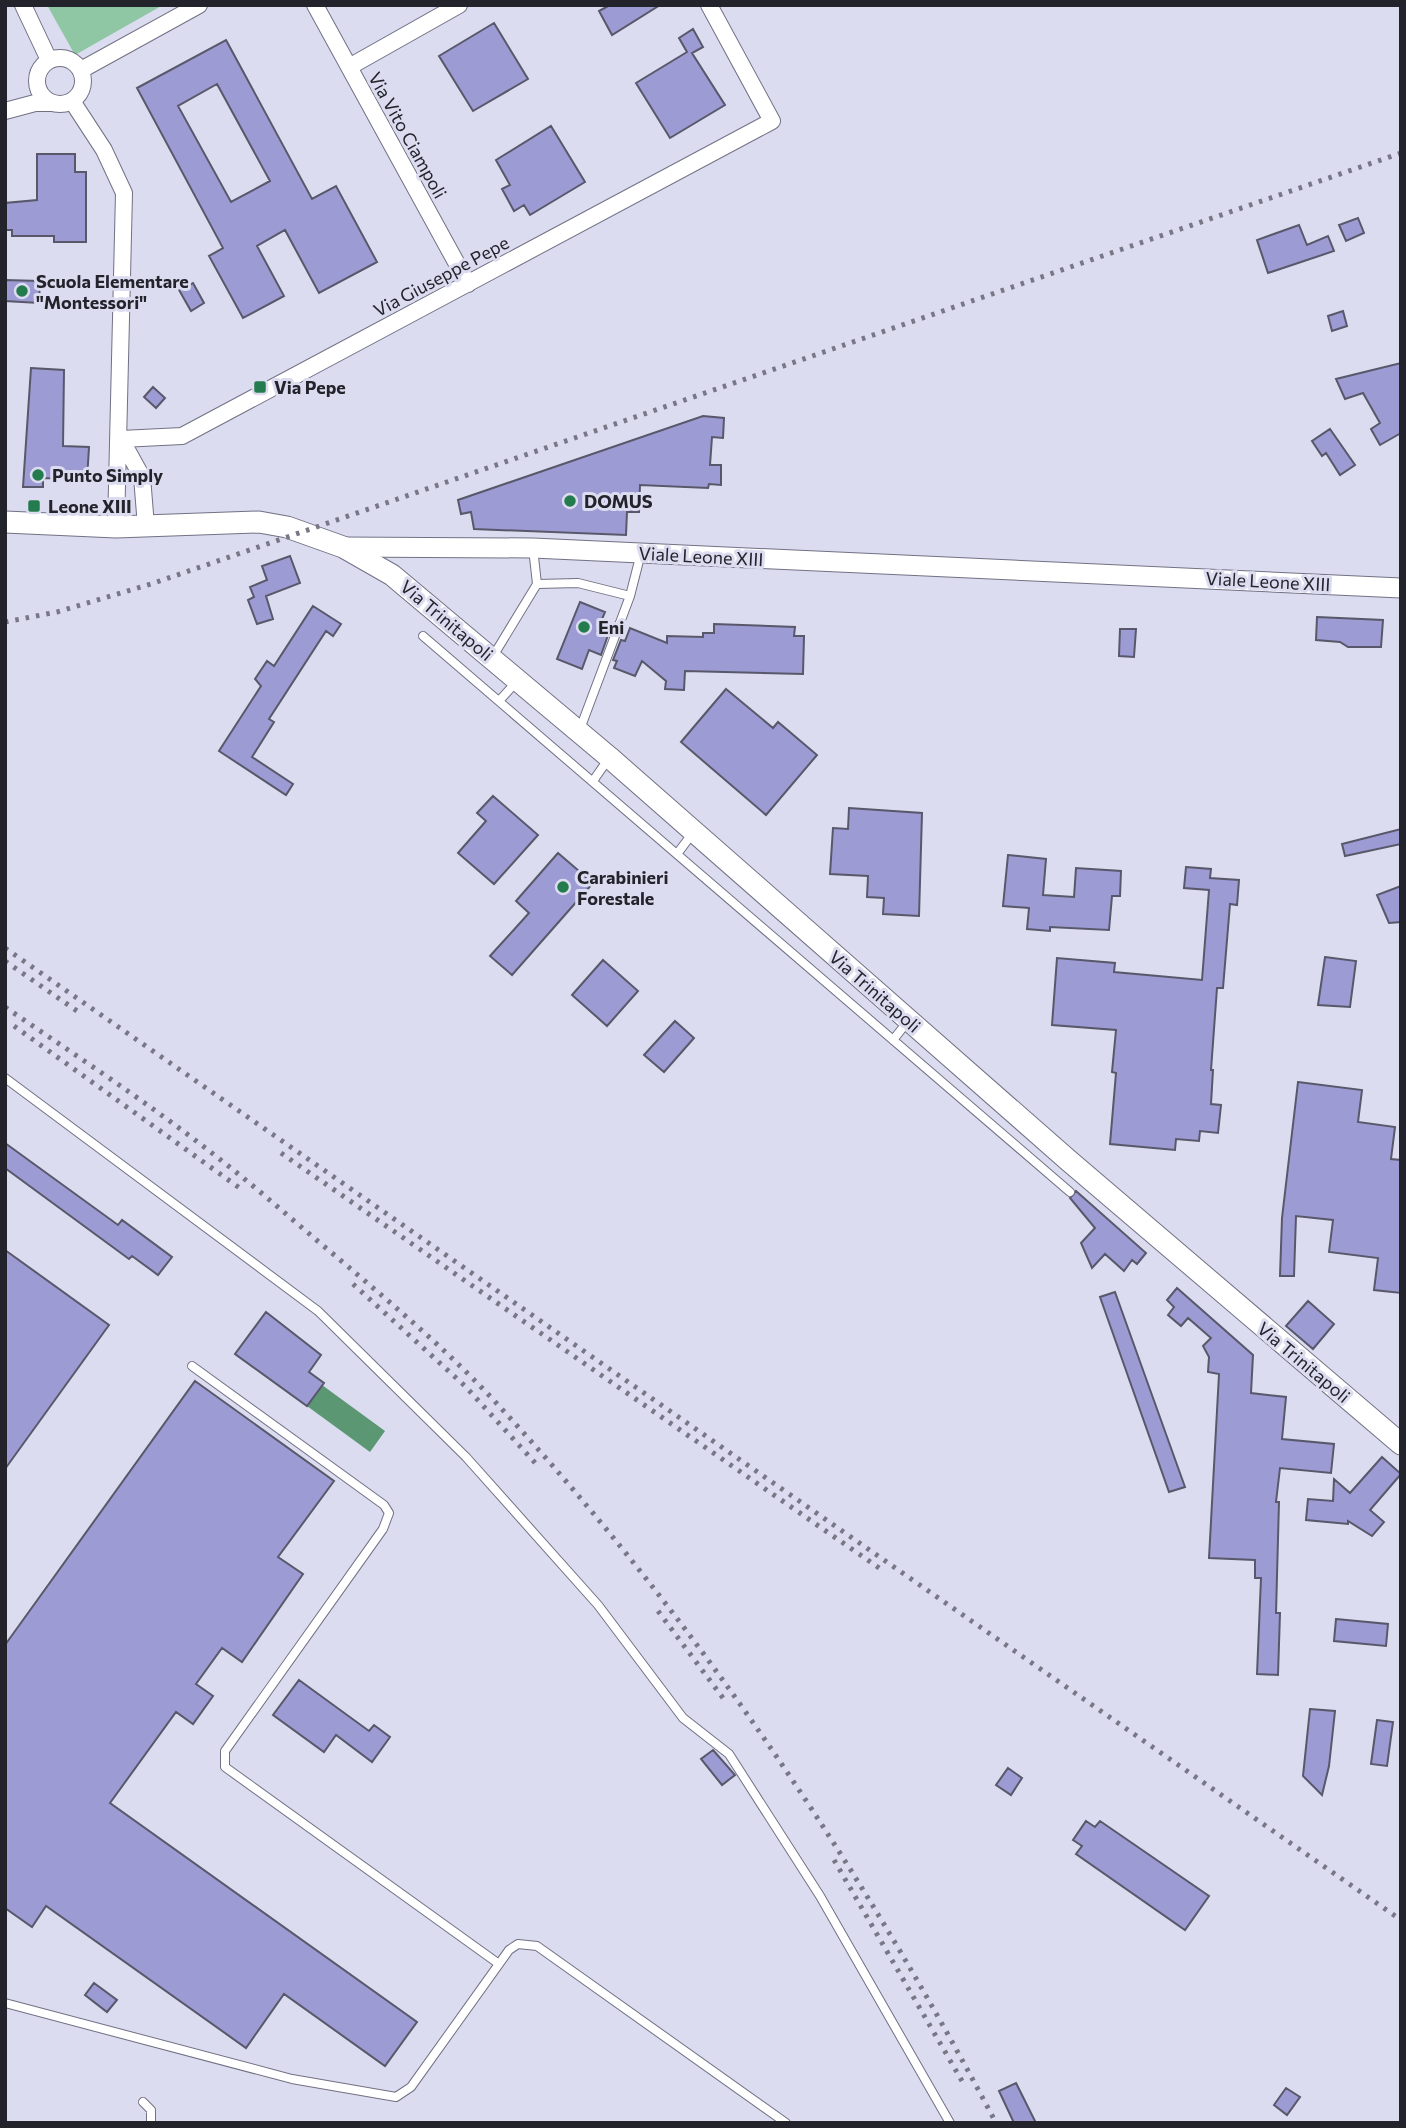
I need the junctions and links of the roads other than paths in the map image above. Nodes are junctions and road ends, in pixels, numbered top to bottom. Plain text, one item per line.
1 (23, 5) edge
2 (199, 5) edge
3 (315, 5) edge
4 (459, 5) edge
5 (709, 5) edge
6 (49, 60) junction
7 (349, 67) junction
8 (81, 70) junction
9 (37, 75) junction
10 (72, 102) junction
11 (52, 103) junction
12 (9, 109) edge
13 (468, 284) junction
14 (121, 439) junction
15 (5, 522) edge
16 (146, 526) junction
17 (116, 527) junction
18 (343, 547) junction
19 (533, 548) junction
20 (641, 553) junction
21 (537, 584) junction
22 (1401, 588) edge
23 (630, 596) junction
24 (423, 636) dead end
25 (492, 658) junction
26 (518, 680) junction
27 (499, 701) junction
28 (579, 732) junction
29 (609, 757) junction
30 (593, 781) junction
31 (693, 833) junction
32 (677, 854) junction
33 (908, 1021) junction
34 (892, 1040) junction
35 (5, 1078) edge
36 (1070, 1192) dead end
37 (192, 1366) dead end
38 (1401, 1444) edge
39 (499, 1964) junction
40 (5, 2003) edge
41 (143, 2102) dead end
42 (151, 2123) edge
43 (786, 2123) edge
44 (950, 2123) edge

1 - 6 street
2 - 8 street
3 - 7 street, Via Vito Ciampoli
4 - 7 street
5 - 13 street, Via Giuseppe Pepe
6 - 8 street
6 - 9 street
7 - 13 street, Via Vito Ciampoli
8 - 10 street
9 - 11 street
9 - 12 street
10 - 11 street
10 - 14 street
11 - 12 street
13 - 14 street, Via Giuseppe Pepe
14 - 16 street
14 - 17 street
15 - 17 main road, Viale Leone XIII
16 - 17 main road, Viale Leone XIII
16 - 18 main road, Viale Leone XIII
18 - 19 street, Viale Leone XIII
18 - 25 main road, Via Trinitapoli
19 - 20 street, Viale Leone XIII
19 - 21 lane
20 - 22 street, Viale Leone XIII
20 - 23 lane
21 - 23 lane
21 - 25 lane
23 - 28 lane
24 - 27 lane
25 - 26 main road, Via Trinitapoli
26 - 27 lane
26 - 28 main road, Via Trinitapoli
27 - 30 lane
28 - 29 main road, Via Trinitapoli
29 - 30 lane
29 - 31 main road, Via Trinitapoli
30 - 32 lane
31 - 32 lane
31 - 33 main road, Via Trinitapoli
32 - 34 lane
33 - 34 lane
33 - 38 main road, Via Trinitapoli
34 - 36 lane
35 - 44 lane
37 - 39 lane
39 - 40 lane
39 - 43 lane
41 - 42 lane

